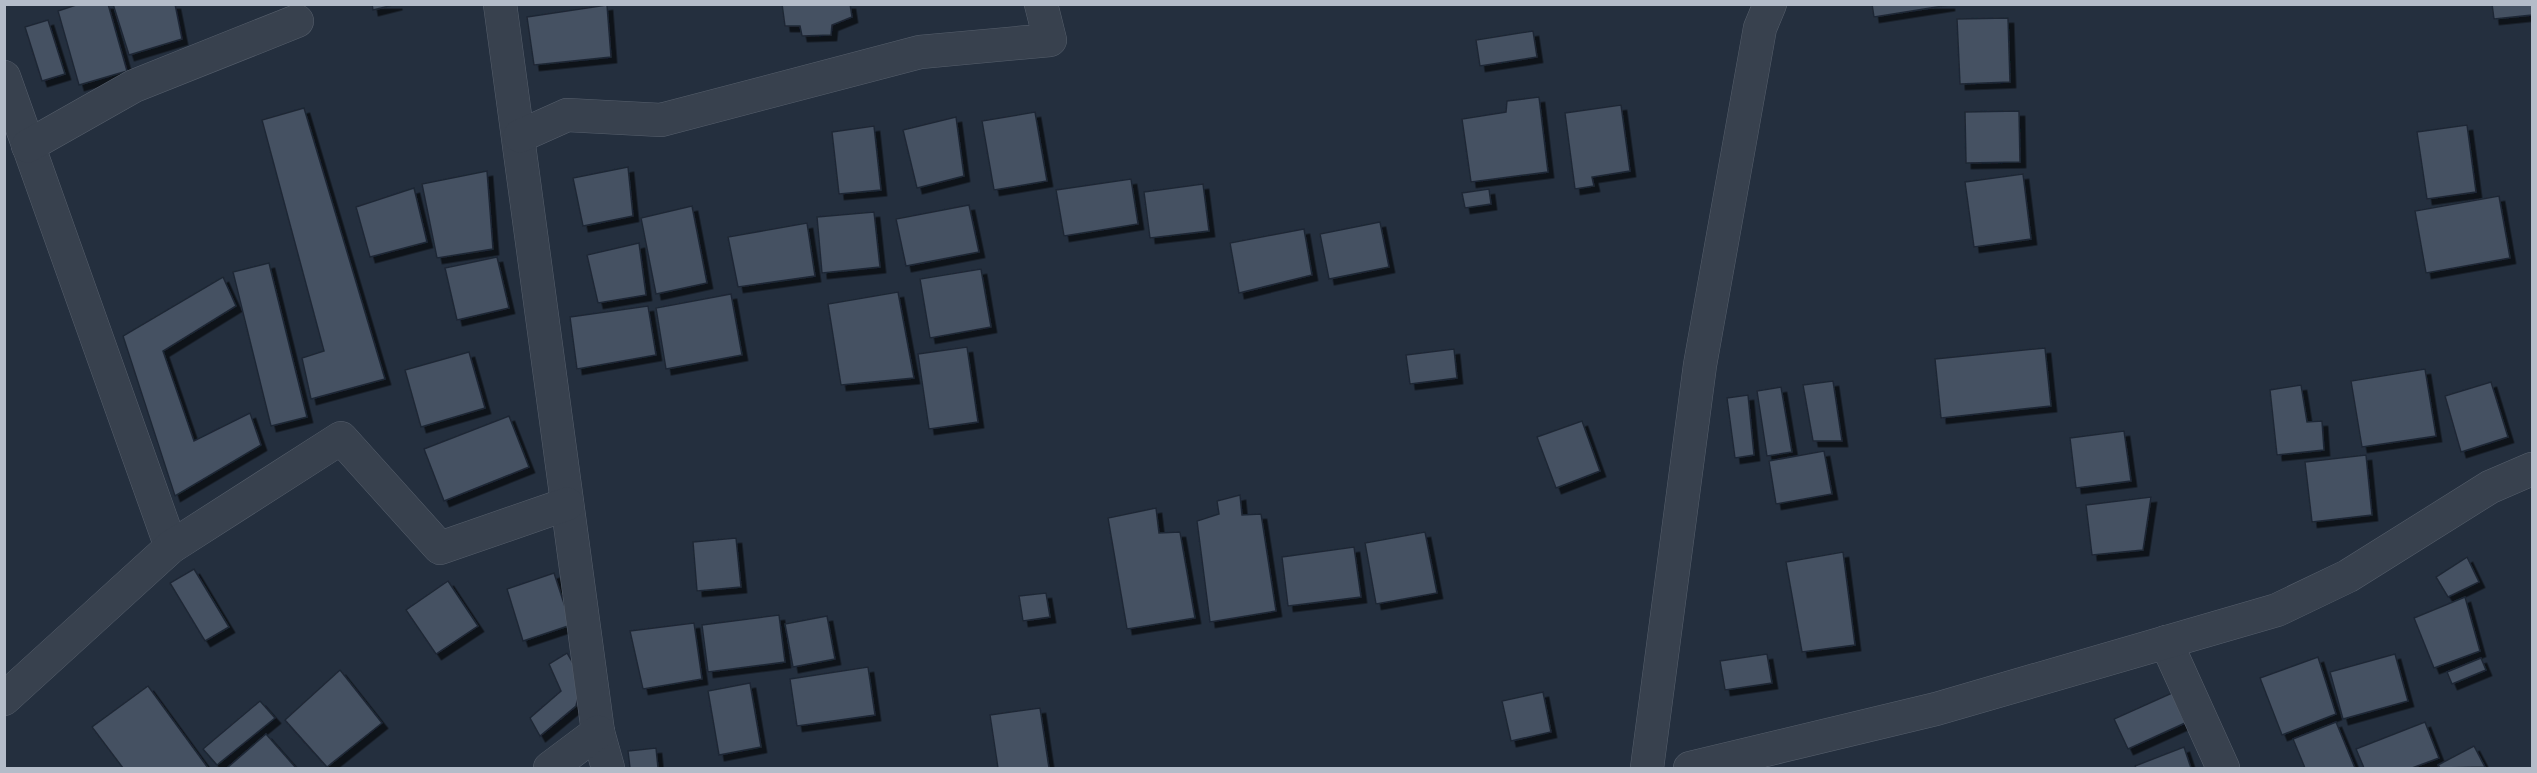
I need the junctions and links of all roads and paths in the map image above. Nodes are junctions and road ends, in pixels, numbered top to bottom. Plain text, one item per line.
1 (501, 4) edge
2 (1041, 4) edge
3 (1770, 4) edge
4 (297, 21) dead end
5 (4, 77) edge
6 (520, 136) junction
7 (28, 146) junction
8 (2532, 469) edge
9 (567, 504) junction
10 (171, 547) junction
11 (2166, 642) junction
12 (4, 699) edge
13 (598, 732) junction
14 (550, 768) edge
15 (608, 768) edge
16 (1647, 768) edge
17 (1690, 768) edge
18 (2223, 768) edge

1 - 6 street
2 - 6 street
3 - 16 street
4 - 7 street
5 - 7 street
6 - 9 street
7 - 10 street
8 - 11 street
9 - 10 street
9 - 13 street
10 - 12 street
11 - 17 street
11 - 18 street
13 - 14 street
13 - 15 street

